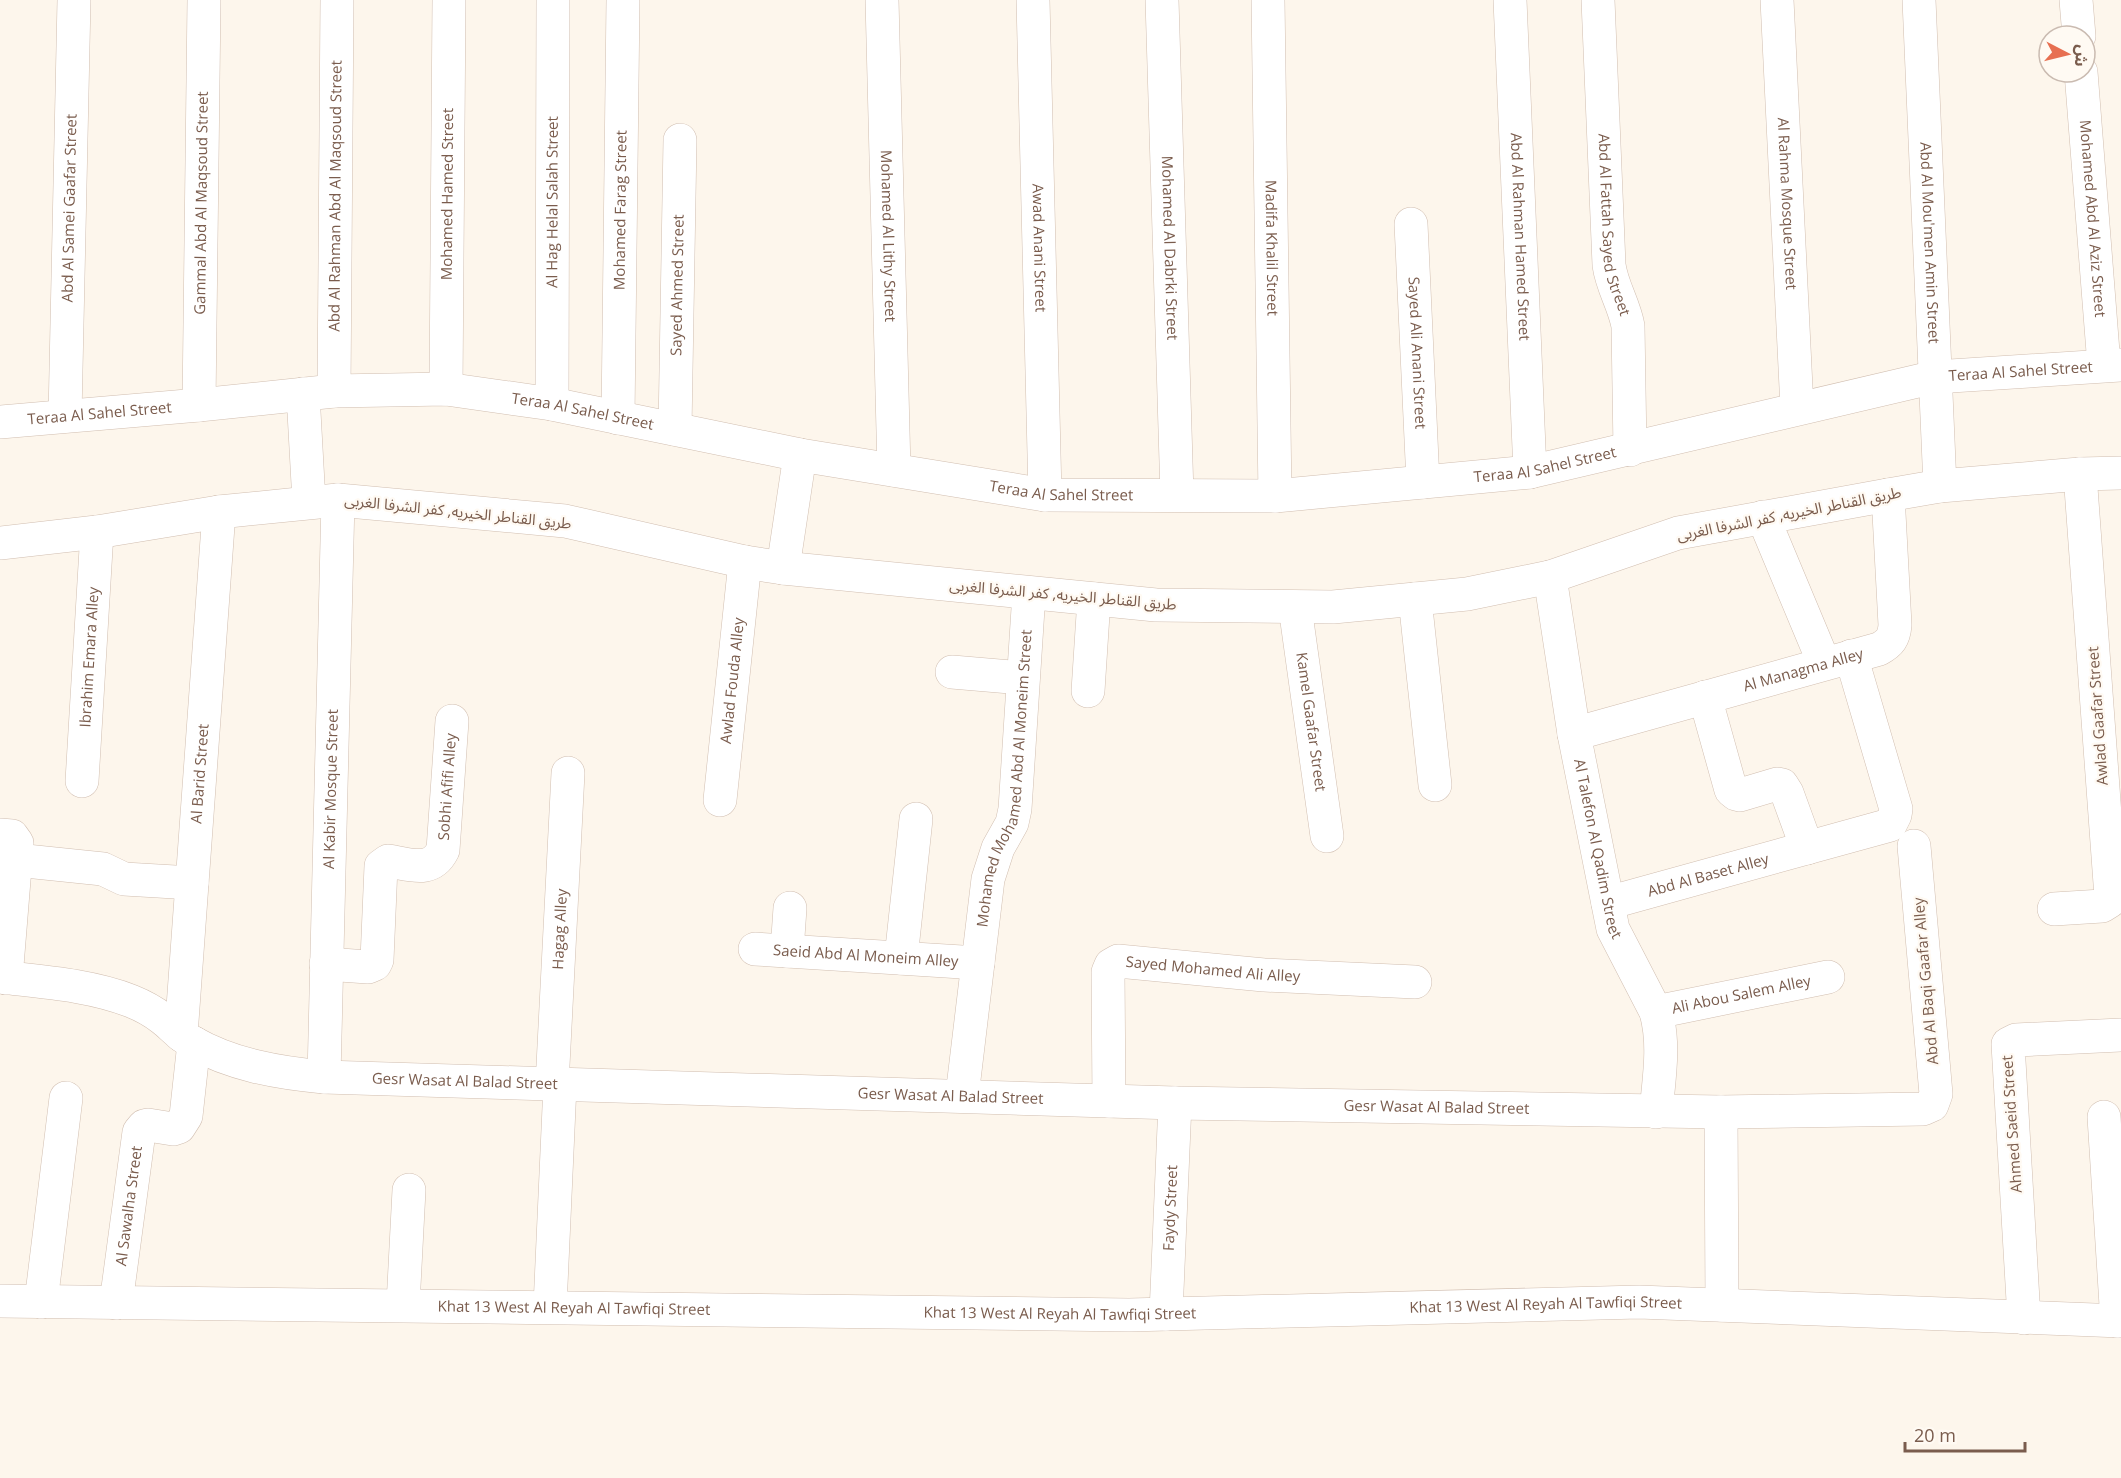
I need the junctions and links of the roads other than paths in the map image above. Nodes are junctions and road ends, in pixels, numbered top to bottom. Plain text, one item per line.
1 (74, 0) edge
2 (204, 0) edge
3 (337, 0) edge
4 (448, 0) edge
5 (553, 0) edge
6 (622, 0) edge
7 (882, 0) edge
8 (1033, 0) edge
9 (1162, 0) edge
10 (1268, 0) edge
11 (1510, 0) edge
12 (1598, 0) edge
13 (1777, 0) edge
14 (1919, 0) edge
15 (2076, 0) edge
16 (2078, 24) edge
17 (2082, 84) edge
18 (680, 140) dead end
19 (1412, 224) dead end
20 (2112, 365) edge
21 (1935, 377) junction
22 (446, 389) junction
23 (319, 393) junction
24 (552, 404) junction
25 (199, 405) junction
26 (1797, 408) junction
27 (65, 416) junction
28 (618, 418) junction
29 (0, 422) edge
30 (675, 429) junction
31 (1630, 450) junction
32 (800, 456) junction
33 (894, 470) junction
34 (1530, 472) junction
35 (2121, 473) edge
36 (2080, 474) junction
37 (1424, 482) junction
38 (1940, 486) junction
39 (1045, 495) junction
40 (1177, 495) junction
41 (1888, 495) junction
42 (1275, 496) junction
43 (323, 501) junction
44 (219, 512) junction
45 (1763, 517) junction
46 (98, 532) junction
47 (0, 543) edge
48 (745, 562) junction
49 (783, 568) junction
50 (1550, 577) junction
51 (1029, 593) junction
52 (1094, 599) junction
53 (1415, 599) junction
54 (1295, 607) junction
55 (1837, 659) junction
56 (952, 672) dead end
57 (1023, 678) junction
58 (1088, 691) dead end
59 (1705, 696) junction
60 (452, 721) dead end
61 (1574, 734) junction
62 (568, 773) dead end
63 (82, 781) dead end
64 (1435, 785) dead end
65 (720, 800) dead end
66 (916, 819) dead end
67 (1327, 836) dead end
68 (1914, 846) dead end
69 (8, 848) edge
70 (1808, 848) junction
71 (192, 883) junction
72 (1608, 903) junction
73 (790, 908) dead end
74 (2055, 909) dead end
75 (754, 950) dead end
76 (787, 951) junction
77 (901, 958) junction
78 (978, 963) junction
79 (326, 964) junction
80 (3, 977) edge
81 (1828, 977) dead end
82 (1415, 982) dead end
83 (1656, 1012) junction
84 (2121, 1035) edge
85 (187, 1039) junction
86 (324, 1077) junction
87 (556, 1085) junction
88 (962, 1096) junction
89 (66, 1098) dead end
90 (1108, 1101) junction
91 (1175, 1103) junction
92 (1923, 1109) joint
93 (1656, 1112) junction
94 (1721, 1112) junction
95 (2104, 1117) dead end
96 (409, 1190) dead end
97 (0, 1301) edge
98 (41, 1302) junction
99 (116, 1303) junction
100 (403, 1305) junction
101 (1722, 1305) junction
102 (550, 1307) junction
103 (1166, 1314) junction
104 (2024, 1318) junction
105 (2119, 1321) edge

1 - 27 street, Abd Al Samei Gaafar Street
2 - 25 street, Gammal Abd Al Maqsoud Street
3 - 23 street, Abd Al Rahman Abd Al Maqsoud Street
4 - 22 street, Mohamed Hamed Street
5 - 24 street, Al Hag Helal Salah Street
6 - 28 street, Mohamed Farag Street
7 - 33 street, Mohamed Al Lithy Street
8 - 39 street, Awad Anani Street
9 - 40 street, Mohamed Al Dabrki Street
10 - 42 street, Madifa Khalil Street
11 - 34 street, Abd Al Rahman Hamed Street
12 - 31 street, Abd Al Fattah Sayed Street
13 - 26 street, Al Rahma Mosque Street
14 - 21 street, Abd Al Mou'men Amin Street
15 - 16 street
17 - 20 street, Mohamed Abd Al Aziz Street
18 - 30 street, Sayed Ahmed Street
19 - 37 street, Sayed Ali Anani Street
20 - 21 street, Teraa Al Sahel Street
21 - 26 street, Teraa Al Sahel Street
21 - 38 street, Abd Al Mou'men Amin Street
22 - 23 street, Teraa Al Sahel Street
22 - 24 street, Teraa Al Sahel Street
23 - 25 street, Teraa Al Sahel Street
23 - 43 street, Abd Al Rahman Abd Al Maqsoud Street
24 - 28 street, Teraa Al Sahel Street
25 - 27 street, Teraa Al Sahel Street
26 - 31 street, Teraa Al Sahel Street
27 - 29 street, Teraa Al Sahel Street
28 - 30 street, Teraa Al Sahel Street
30 - 32 street, Teraa Al Sahel Street
31 - 34 street, Teraa Al Sahel Street
32 - 33 street, Teraa Al Sahel Street
32 - 49 street
33 - 39 street, Teraa Al Sahel Street
34 - 37 street, Teraa Al Sahel Street
35 - 36 street, طريق القناطر الخيريه, كفر الشرفا الغربى
36 - 38 street, طريق القناطر الخيريه, كفر الشرفا الغربى
36 - 74 street, Awlad Gaafar Street
37 - 42 street, Teraa Al Sahel Street
38 - 41 street, طريق القناطر الخيريه, كفر الشرفا الغربى
39 - 40 street, Teraa Al Sahel Street
40 - 42 street, Teraa Al Sahel Street
41 - 45 street, طريق القناطر الخيريه, كفر الشرفا الغربى
41 - 55 street, Al Managma Alley
43 - 44 street, طريق القناطر الخيريه, كفر الشرفا الغربى
43 - 48 street, طريق القناطر الخيريه, كفر الشرفا الغربى
43 - 79 street, Al Kabir Mosque Street
44 - 46 street, طريق القناطر الخيريه, كفر الشرفا الغربى
44 - 71 street, Al Barid Street
45 - 50 street, طريق القناطر الخيريه, كفر الشرفا الغربى
45 - 55 street
46 - 47 street, طريق القناطر الخيريه, كفر الشرفا الغربى
46 - 63 street, Ibrahim Emara Alley
48 - 49 street, طريق القناطر الخيريه, كفر الشرفا الغربى
48 - 65 street, Awlad Fouda Alley
49 - 51 street, طريق القناطر الخيريه, كفر الشرفا الغربى
50 - 53 street, طريق القناطر الخيريه, كفر الشرفا الغربى
50 - 61 street, Al Talefon Al Qadim Street
51 - 52 street, طريق القناطر الخيريه, كفر الشرفا الغربى
51 - 57 street, Mohamed Mohamed Abd Al Moneim Street
52 - 54 street, طريق القناطر الخيريه, كفر الشرفا الغربى
52 - 58 street
53 - 54 street, طريق القناطر الخيريه, كفر الشرفا الغربى
53 - 64 street
54 - 67 street, Kamel Gaafar Street
55 - 59 street, Al Managma Alley
55 - 70 street, Abd Al Baset Alley
56 - 57 street
57 - 78 street, Mohamed Mohamed Abd Al Moneim Street
59 - 61 street, Al Managma Alley
59 - 70 street
60 - 79 street, Sobhi Afifi Alley
61 - 72 street, Al Talefon Al Qadim Street
62 - 87 street, Hagag Alley
66 - 77 street
68 - 92 street, Abd Al Baqi Gaafar Alley
69 - 71 street
69 - 80 street
70 - 72 street, Abd Al Baset Alley
71 - 85 street, Al Barid Street
72 - 83 street, Al Talefon Al Qadim Street
73 - 76 street
75 - 76 street, Saeid Abd Al Moneim Alley
76 - 77 street, Saeid Abd Al Moneim Alley
77 - 78 street, Saeid Abd Al Moneim Alley
78 - 88 street, Mohamed Mohamed Abd Al Moneim Street
79 - 86 street, Al Kabir Mosque Street
80 - 85 street, Gesr Wasat Al Balad Street
81 - 83 street, Ali Abou Salem Alley
82 - 90 street, Sayed Mohamed Ali Alley
83 - 93 street, Al Talefon Al Qadim Street
84 - 104 street, Ahmed Saeid Street
85 - 86 street, Gesr Wasat Al Balad Street
85 - 99 street, Al Sawalha Street
86 - 87 street, Gesr Wasat Al Balad Street
87 - 88 street, Gesr Wasat Al Balad Street
87 - 102 street, Hagag Alley
88 - 90 street, Gesr Wasat Al Balad Street
89 - 98 street
90 - 91 street, Gesr Wasat Al Balad Street
91 - 93 street, Gesr Wasat Al Balad Street
91 - 103 street, Faydy Street
92 - 94 street, Gesr Wasat Al Balad Street
93 - 94 street, Gesr Wasat Al Balad Street
94 - 101 street
95 - 105 street
96 - 100 street
97 - 98 street, Khat 13 West Al Reyah Al Tawfiqi Street
98 - 99 street, Khat 13 West Al Reyah Al Tawfiqi Street
99 - 100 street, Khat 13 West Al Reyah Al Tawfiqi Street
100 - 102 street, Khat 13 West Al Reyah Al Tawfiqi Street
101 - 103 street, Khat 13 West Al Reyah Al Tawfiqi Street
101 - 104 street, Khat 13 West Al Reyah Al Tawfiqi Street
102 - 103 street, Khat 13 West Al Reyah Al Tawfiqi Street
104 - 105 street, Khat 13 West Al Reyah Al Tawfiqi Street

